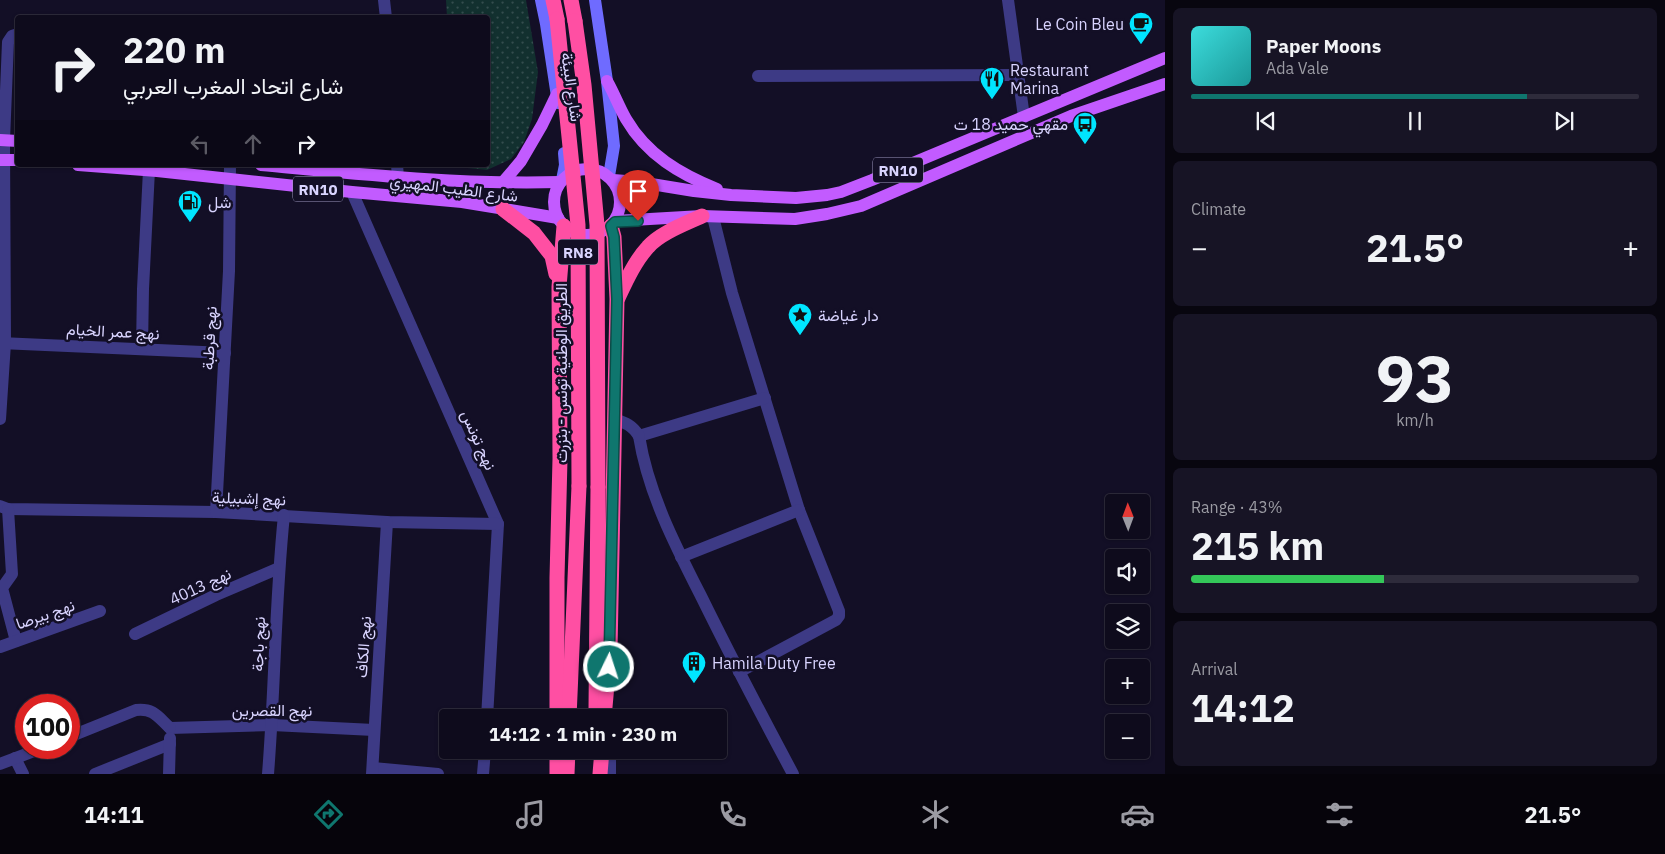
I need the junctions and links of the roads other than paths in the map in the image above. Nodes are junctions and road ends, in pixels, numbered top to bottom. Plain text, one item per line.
1 (384, 0) edge
2 (541, 0) edge
3 (553, 0) edge
4 (571, 0) edge
5 (1008, 0) edge
6 (596, 3) edge
7 (386, 15) edge
8 (15, 35) edge
9 (1165, 58) edge
10 (758, 76) dead end
11 (1019, 76) junction
12 (608, 81) junction
13 (1165, 84) edge
14 (1165, 93) edge
15 (557, 94) junction
16 (1131, 95) junction
17 (1024, 117) junction
18 (2, 140) edge
19 (15, 141) edge
20 (2, 160) edge
21 (15, 160) edge
22 (106, 167) edge
23 (230, 167) edge
24 (307, 167) edge
25 (149, 170) junction
26 (398, 171) edge
27 (611, 178) junction
28 (230, 179) junction
29 (504, 181) junction
30 (561, 181) junction
31 (352, 192) junction
32 (731, 195) junction
33 (503, 209) junction
34 (708, 217) junction
35 (561, 222) junction
36 (613, 224) junction
37 (559, 287) junction
38 (617, 299) junction
39 (2, 343) edge
40 (142, 348) junction
41 (225, 353) junction
42 (765, 398) junction
43 (0, 419) edge
44 (614, 419) junction
45 (639, 436) junction
46 (4, 507) edge
47 (799, 510) junction
48 (216, 512) junction
49 (284, 515) junction
50 (387, 522) junction
51 (498, 524) junction
52 (681, 557) junction
53 (278, 568) junction
54 (100, 611) dead end
55 (135, 634) dead end
56 (16, 641) junction
57 (0, 647) edge
58 (610, 651) junction
59 (739, 672) junction
60 (487, 709) edge
61 (556, 709) edge
62 (569, 709) edge
63 (596, 709) edge
64 (605, 709) edge
65 (610, 709) edge
66 (272, 725) junction
67 (170, 728) junction
68 (374, 730) junction
69 (80, 733) edge
70 (170, 744) junction
71 (15, 758) edge
72 (16, 759) edge
73 (484, 759) edge
74 (557, 759) edge
75 (568, 759) edge
76 (596, 759) edge
77 (601, 759) edge
78 (610, 759) edge
79 (1, 761) edge
80 (372, 771) edge
81 (23, 774) edge
82 (95, 774) edge
83 (169, 774) edge
84 (268, 774) edge
85 (438, 774) edge
86 (483, 774) edge
87 (557, 774) edge
88 (567, 774) edge
89 (595, 774) edge
90 (600, 774) edge
91 (610, 774) edge
92 (793, 774) edge

1 - 7 street
2 - 15 main road, شارع البيئة
3 - 62 highway, الطريق الوطنية تونس - بنزرت / RN8, bridge
4 - 63 highway, RN8, bridge
5 - 11 street
6 - 12 main road
8 - 18 street
9 - 17 main road, RN10
10 - 11 street
11 - 17 street
12 - 27 main road
12 - 32 main road
13 - 16 main road, RN10
14 - 16 main road
15 - 29 main road
15 - 30 main road, شارع البيئة
16 - 34 main road, RN10
17 - 32 main road, RN10
18 - 19 main road
18 - 20 street
20 - 21 main road
20 - 39 street
22 - 25 main road, شارع الطيب المهيري / RN10
23 - 28 street, نهج قرطبة
24 - 26 main road, شارع الطيب المهيري / RN10
25 - 28 main road, شارع الطيب المهيري / RN10
25 - 40 street
26 - 29 main road, شارع الطيب المهيري / RN10
27 - 30 main road, RN10
27 - 32 main road, RN10
27 - 36 main road
28 - 31 main road, شارع الطيب المهيري / RN10
28 - 41 street, نهج قرطبة
29 - 30 main road, شارع الطيب المهيري / RN10
30 - 35 main road
31 - 33 main road, شارع الطيب المهيري / RN10
31 - 51 street, نهج تونس
33 - 35 main road, شارع الطيب المهيري / RN10
33 - 37 highway
34 - 36 main road, RN10
34 - 38 highway
34 - 42 street
35 - 36 main road, RN10
35 - 37 highway
36 - 38 highway
37 - 61 highway
38 - 44 highway
39 - 40 street, نهج عمر الخيام
39 - 43 street
40 - 41 street, نهج عمر الخيام
41 - 48 street, نهج قرطبة
42 - 45 street
42 - 47 street
44 - 45 street
44 - 58 highway
45 - 52 street
46 - 48 street, نهج إشبيلية
46 - 56 street
47 - 52 street
47 - 59 street
48 - 49 street, نهج إشبيلية
49 - 50 street, نهج إشبيلية
49 - 53 street, نهج باجة
50 - 51 street, نهج إشبيلية
50 - 68 street, نهج الكاف
51 - 60 street, نهج تونس
52 - 59 street
53 - 55 street, نهج 4013
53 - 66 street, نهج باجة
54 - 56 street, نهج بيرصا
56 - 57 street, نهج بيرصا
58 - 64 highway
58 - 65 street
59 - 92 street
66 - 67 street, نهج القصرين
66 - 68 street, نهج القصرين
66 - 84 street, نهج باجة
67 - 69 street
67 - 70 street
68 - 80 street, نهج الكاف
70 - 82 street
70 - 83 street
71 - 79 street
72 - 81 street
73 - 86 street
74 - 87 highway
75 - 88 highway
76 - 89 highway
77 - 90 highway
78 - 91 street
80 - 85 street

